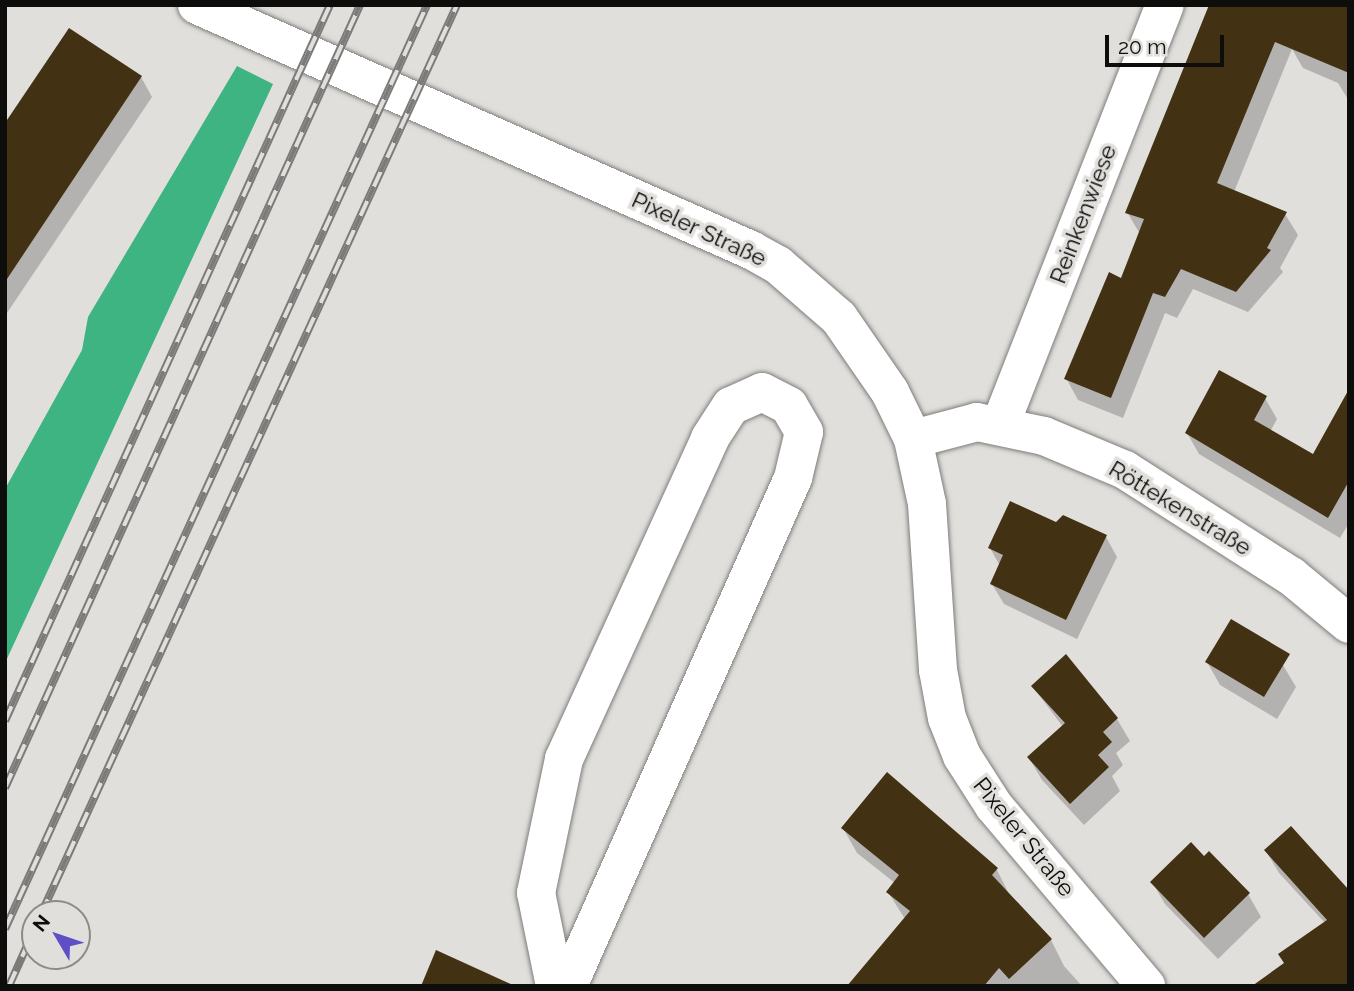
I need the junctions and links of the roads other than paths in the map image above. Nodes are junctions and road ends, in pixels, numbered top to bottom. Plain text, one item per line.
1 (197, 5) edge
2 (1166, 5) edge
3 (1001, 423) junction
4 (913, 439) junction
5 (1349, 624) edge
6 (555, 986) edge
7 (568, 986) edge
8 (1146, 986) edge

1 - 4 main road, Pixeler Straße
2 - 3 main road, Reinkenwiese
3 - 4 main road, Röttekenstraße
3 - 5 main road, Röttekenstraße
4 - 8 main road, Pixeler Straße
6 - 7 main road

